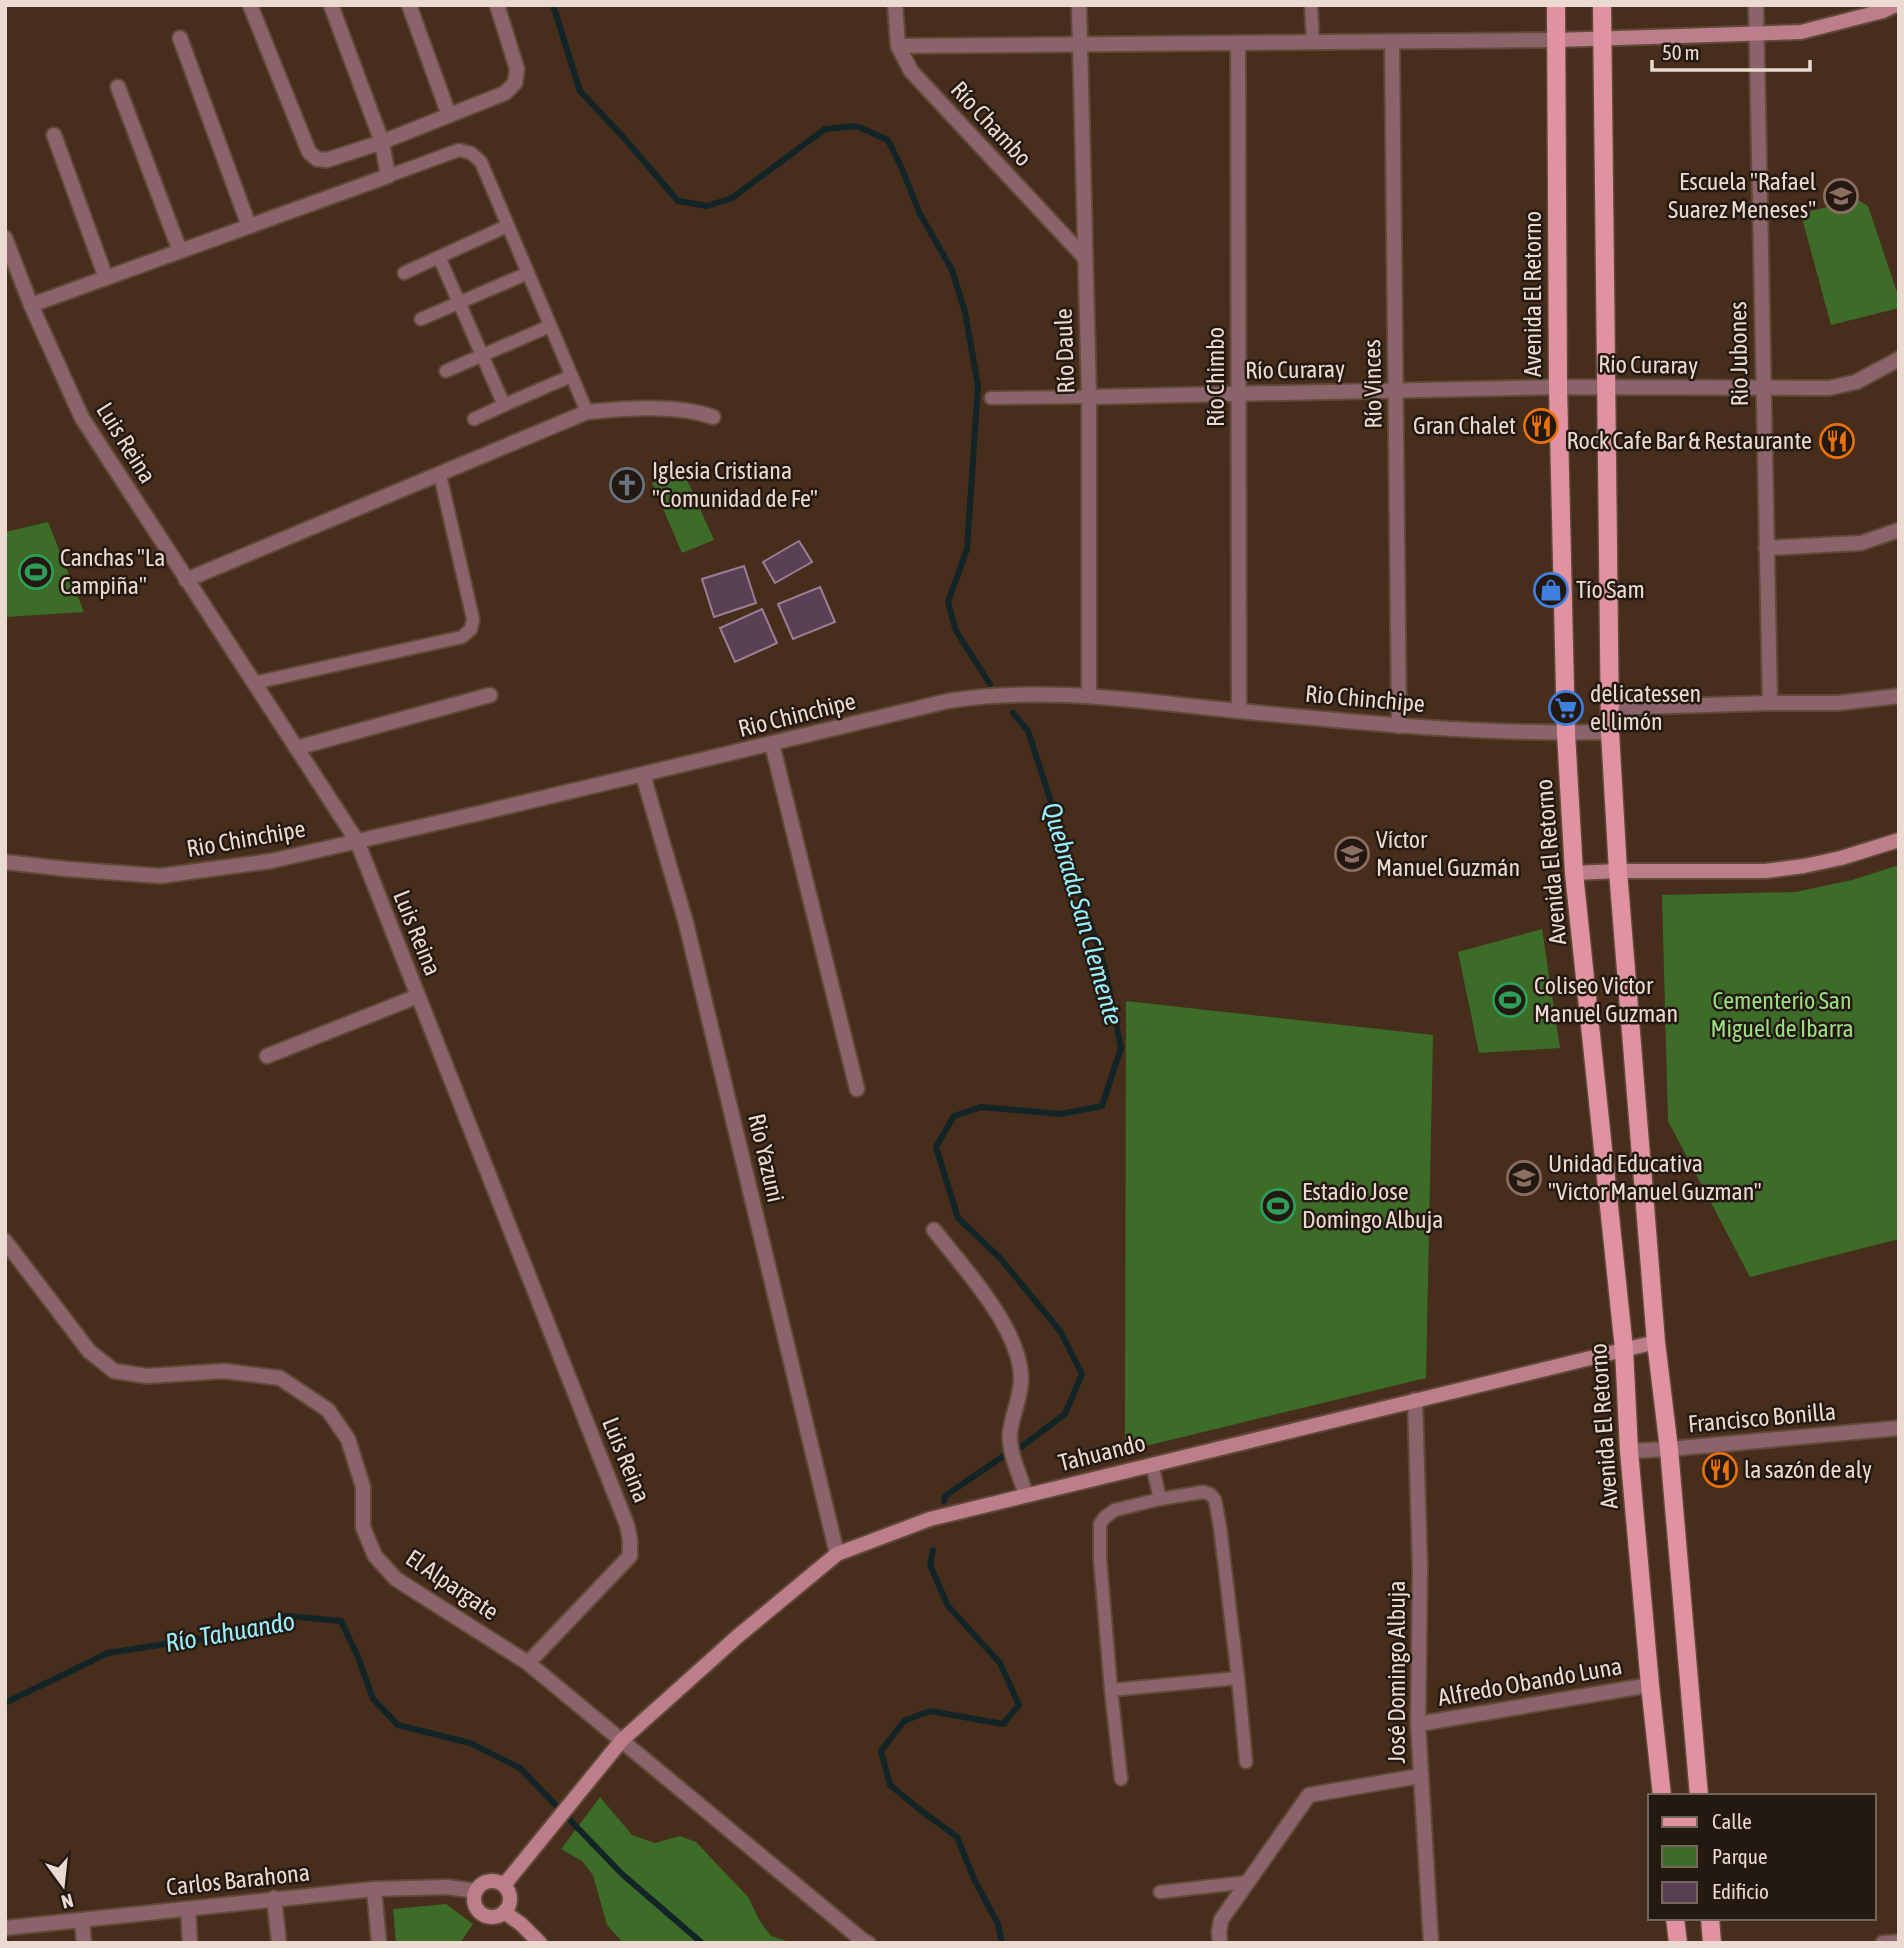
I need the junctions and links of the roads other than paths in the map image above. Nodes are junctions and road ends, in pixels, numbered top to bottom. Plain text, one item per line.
1 (250, 5) edge
2 (331, 5) edge
3 (409, 5) edge
4 (497, 5) edge
5 (895, 5) edge
6 (1079, 5) edge
7 (1311, 5) edge
8 (1556, 5) edge
9 (1602, 5) edge
10 (1756, 5) edge
11 (1896, 5) edge
12 (1756, 32) junction
13 (180, 38) dead end
14 (1556, 40) junction
15 (1603, 40) junction
16 (1392, 42) junction
17 (1238, 43) junction
18 (1313, 43) junction
19 (1080, 44) junction
20 (898, 46) junction
21 (118, 87) dead end
22 (449, 115) junction
23 (54, 135) dead end
24 (382, 142) junction
25 (388, 176) junction
26 (249, 226) junction
27 (507, 226) junction
28 (5, 238) edge
29 (180, 251) junction
30 (439, 257) junction
31 (1085, 258) junction
32 (404, 273) dead end
33 (528, 273) junction
34 (106, 278) junction
35 (460, 303) junction
36 (31, 305) junction
37 (421, 319) dead end
38 (550, 326) junction
39 (482, 355) junction
40 (1899, 359) edge
41 (446, 371) dead end
42 (571, 376) junction
43 (1558, 387) junction
44 (1605, 387) junction
45 (1763, 390) junction
46 (1396, 391) junction
47 (1239, 394) junction
48 (1089, 397) junction
49 (991, 398) dead end
50 (504, 405) junction
51 (587, 412) junction
52 (713, 416) dead end
53 (474, 419) dead end
54 (440, 475) junction
55 (1899, 530) edge
56 (1766, 548) junction
57 (186, 580) junction
58 (254, 683) junction
59 (490, 695) dead end
60 (1089, 695) junction
61 (1899, 696) edge
62 (1770, 703) junction
63 (1609, 708) junction
64 (1239, 711) junction
65 (1399, 726) junction
66 (1610, 732) junction
67 (1566, 733) junction
68 (772, 744) junction
69 (296, 748) junction
70 (643, 775) junction
71 (1899, 839) edge
72 (357, 841) junction
73 (5, 862) edge
74 (1618, 871) junction
75 (1574, 873) junction
76 (418, 996) junction
77 (267, 1056) dead end
78 (858, 1089) dead end
79 (934, 1230) dead end
80 (5, 1241) edge
81 (1656, 1342) junction
82 (1624, 1349) junction
83 (1415, 1400) junction
84 (1899, 1428) edge
85 (1669, 1449) junction
86 (1629, 1451) junction
87 (1152, 1464) junction
88 (1026, 1495) junction
89 (1160, 1499) junction
90 (837, 1554) junction
91 (528, 1664) junction
92 (1238, 1678) junction
93 (1650, 1685) junction
94 (1111, 1690) junction
95 (1418, 1724) junction
96 (622, 1740) junction
97 (1246, 1762) dead end
98 (1420, 1776) junction
99 (1121, 1779) dead end
100 (1662, 1794) edge
101 (1699, 1794) edge
102 (1248, 1882) junction
103 (504, 1885) junction
104 (374, 1889) junction
105 (476, 1891) junction
106 (1160, 1892) dead end
107 (274, 1898) junction
108 (188, 1909) junction
109 (504, 1912) junction
110 (82, 1920) junction
111 (1675, 1920) edge
112 (1710, 1920) edge
113 (5, 1928) edge
114 (1899, 1942) edge
115 (84, 1943) edge
116 (190, 1943) edge
117 (279, 1943) edge
118 (379, 1943) edge
119 (540, 1943) edge
120 (868, 1943) edge
121 (1220, 1943) edge
122 (1431, 1943) edge
123 (1678, 1943) edge
124 (1712, 1943) edge
125 (1883, 1943) edge

1 - 24 street
2 - 24 street
3 - 22 street
4 - 22 street
5 - 20 street, Río Chambo
6 - 19 street, Río Daule
7 - 18 lane
8 - 14 main road, Avenida El Retorno
9 - 15 main road
10 - 12 street, Rio Jubones
11 - 12 street
12 - 15 street
12 - 45 street, Rio Jubones
13 - 26 street
14 - 15 street
14 - 16 street
14 - 43 main road, Avenida El Retorno
15 - 44 main road
16 - 18 street
16 - 46 street, Río Vinces
17 - 18 street
17 - 19 street
17 - 47 street, Río Chimbo
19 - 20 street
19 - 31 street, Río Daule
20 - 31 street, Río Chambo
21 - 29 street
22 - 24 street
23 - 34 street
24 - 25 street
25 - 26 street
25 - 27 lane
26 - 29 street
27 - 30 lane
27 - 33 lane
28 - 36 street, Luis Reina
29 - 34 street
30 - 32 lane
30 - 35 lane
31 - 48 street, Río Daule
33 - 35 lane
33 - 38 lane
34 - 36 street
35 - 37 lane
35 - 39 lane
36 - 57 street, Luis Reina
38 - 39 lane
38 - 42 lane
39 - 41 lane
39 - 50 lane
40 - 45 street, Rio Curaray
42 - 50 lane
42 - 51 lane
43 - 44 street, Rio Curaray
43 - 46 street, Río Curaray
43 - 67 main road, Avenida El Retorno
44 - 45 street, Rio Curaray
44 - 63 main road
45 - 56 street, Rio Jubones
46 - 47 street, Río Curaray
46 - 65 street, Río Vinces
47 - 48 street, Río Curaray
47 - 64 street, Río Chimbo
48 - 49 lane, Río Curaray
48 - 60 street, Río Daule
50 - 53 lane
51 - 52 street
51 - 54 street
54 - 57 street
54 - 58 lane
55 - 56 street
56 - 62 street, Rio Jubones
57 - 58 street, Luis Reina
58 - 69 street, Luis Reina
59 - 69 street
60 - 64 street, Rio Chinchipe
60 - 68 street, Rio Chinchipe
61 - 62 street
62 - 63 street
63 - 66 main road
64 - 65 street, Rio Chinchipe
65 - 67 street, Rio Chinchipe
66 - 67 street, Rio Chinchipe
66 - 74 main road
67 - 75 main road, Avenida El Retorno
68 - 70 street, Rio Chinchipe
68 - 78 street
69 - 72 street, Luis Reina
70 - 72 street, Rio Chinchipe
70 - 90 street, Rio Yazuni
71 - 74 street
72 - 73 street, Rio Chinchipe
72 - 76 street, Luis Reina
74 - 75 street
74 - 81 main road
75 - 82 main road, Avenida El Retorno
76 - 77 street
76 - 91 street, Luis Reina
79 - 88 street
80 - 91 street, El Alpargate
81 - 82 street, Tahuando
81 - 85 main road
82 - 83 street, Tahuando
82 - 86 main road, Avenida El Retorno
83 - 87 street, Tahuando
83 - 95 street, José Domingo Albuja
84 - 85 street, Francisco Bonilla
85 - 86 street, Francisco Bonilla
85 - 101 main road
86 - 93 main road, Avenida El Retorno
87 - 88 street, Tahuando
87 - 89 lane
88 - 90 street, Tahuando
89 - 92 lane
89 - 94 lane
90 - 96 street, Tahuando
91 - 96 street, El Alpargate
92 - 94 lane
92 - 97 lane
93 - 95 street, Alfredo Obando Luna
93 - 100 main road, Avenida El Retorno
94 - 99 lane
95 - 98 street, José Domingo Albuja
96 - 103 street, Tahuando
96 - 120 street, El Alpargate
98 - 102 street
98 - 122 street, José Domingo Albuja
102 - 106 lane
102 - 121 street
103 - 105 street
103 - 109 street
104 - 105 street, Carlos Barahona
104 - 107 street, Carlos Barahona
104 - 118 street
105 - 109 street
107 - 108 street, Carlos Barahona
107 - 117 street
108 - 110 street, Carlos Barahona
108 - 116 street
109 - 119 street
110 - 113 street, Carlos Barahona
110 - 115 street
111 - 123 main road
112 - 124 main road
114 - 125 street

